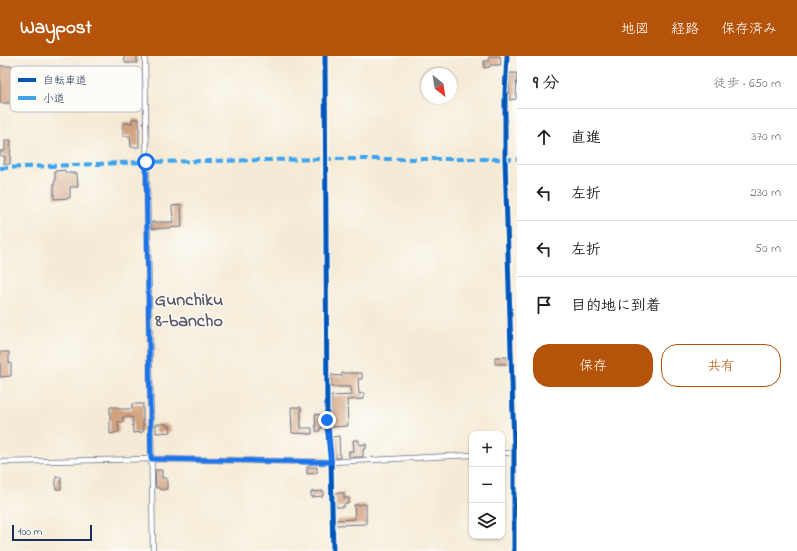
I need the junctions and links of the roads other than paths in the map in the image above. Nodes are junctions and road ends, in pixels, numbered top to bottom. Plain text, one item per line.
1 (144, 56) edge
2 (325, 56) edge
3 (507, 56) edge
4 (515, 453) edge
5 (469, 455) edge
6 (151, 459) junction
7 (0, 462) edge
8 (331, 462) junction
9 (153, 551) edge
10 (333, 551) edge
11 (514, 551) edge

1 - 6 street
2 - 8 street
3 - 4 street
4 - 11 street
5 - 8 street
6 - 7 street
6 - 8 street
6 - 9 street
8 - 10 street

